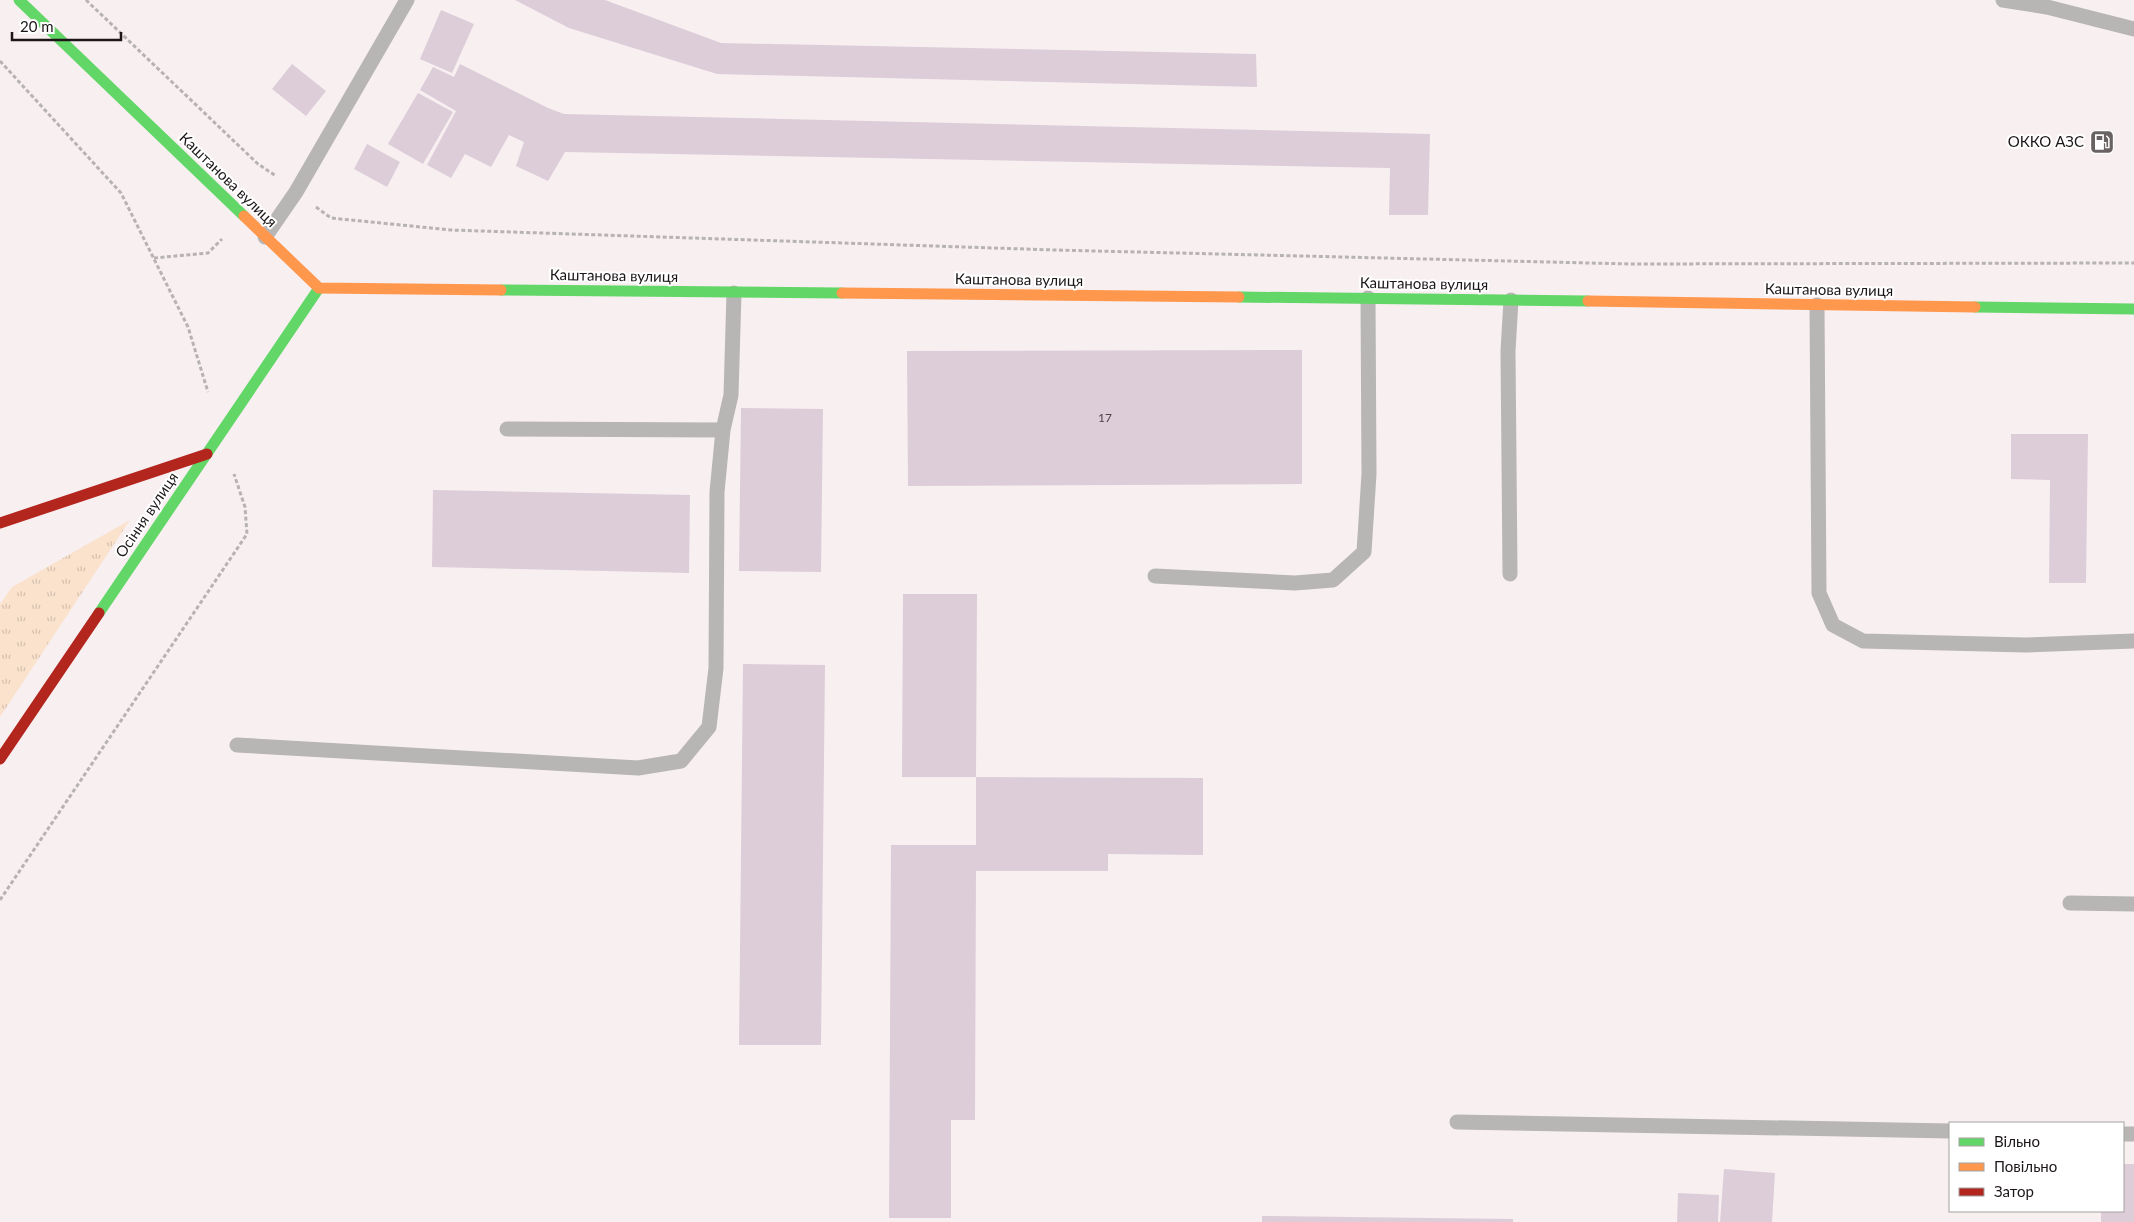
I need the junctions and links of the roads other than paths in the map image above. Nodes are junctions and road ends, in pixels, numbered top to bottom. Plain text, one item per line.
1 (407, 0) edge
2 (2003, 0) edge
3 (24, 2) edge
4 (2045, 4) edge
5 (2134, 29) edge
6 (265, 237) junction
7 (319, 288) junction
8 (734, 293) junction
9 (1368, 298) junction
10 (1511, 300) junction
11 (1817, 305) junction
12 (2134, 309) edge
13 (507, 429) dead end
14 (723, 430) junction
15 (206, 454) junction
16 (0, 523) edge
17 (1510, 574) dead end
18 (1155, 576) dead end
19 (2134, 641) edge
20 (237, 745) dead end
21 (0, 759) edge
22 (2070, 903) dead end
23 (2134, 904) edge
24 (1457, 1122) dead end
25 (1949, 1131) edge

1 - 6 lane
2 - 4 lane
3 - 6 street, Каштанова вулиця
4 - 5 lane
6 - 7 street, Каштанова вулиця
7 - 8 street, Каштанова вулиця
7 - 15 street, Осіння вулиця
8 - 9 street, Каштанова вулиця
8 - 14 lane
9 - 10 street, Каштанова вулиця
9 - 18 lane
10 - 11 street, Каштанова вулиця
10 - 17 lane
11 - 12 street, Каштанова вулиця
11 - 19 lane
13 - 14 lane
14 - 20 lane
15 - 16 street
15 - 21 street, Осіння вулиця
22 - 23 lane
24 - 25 lane

